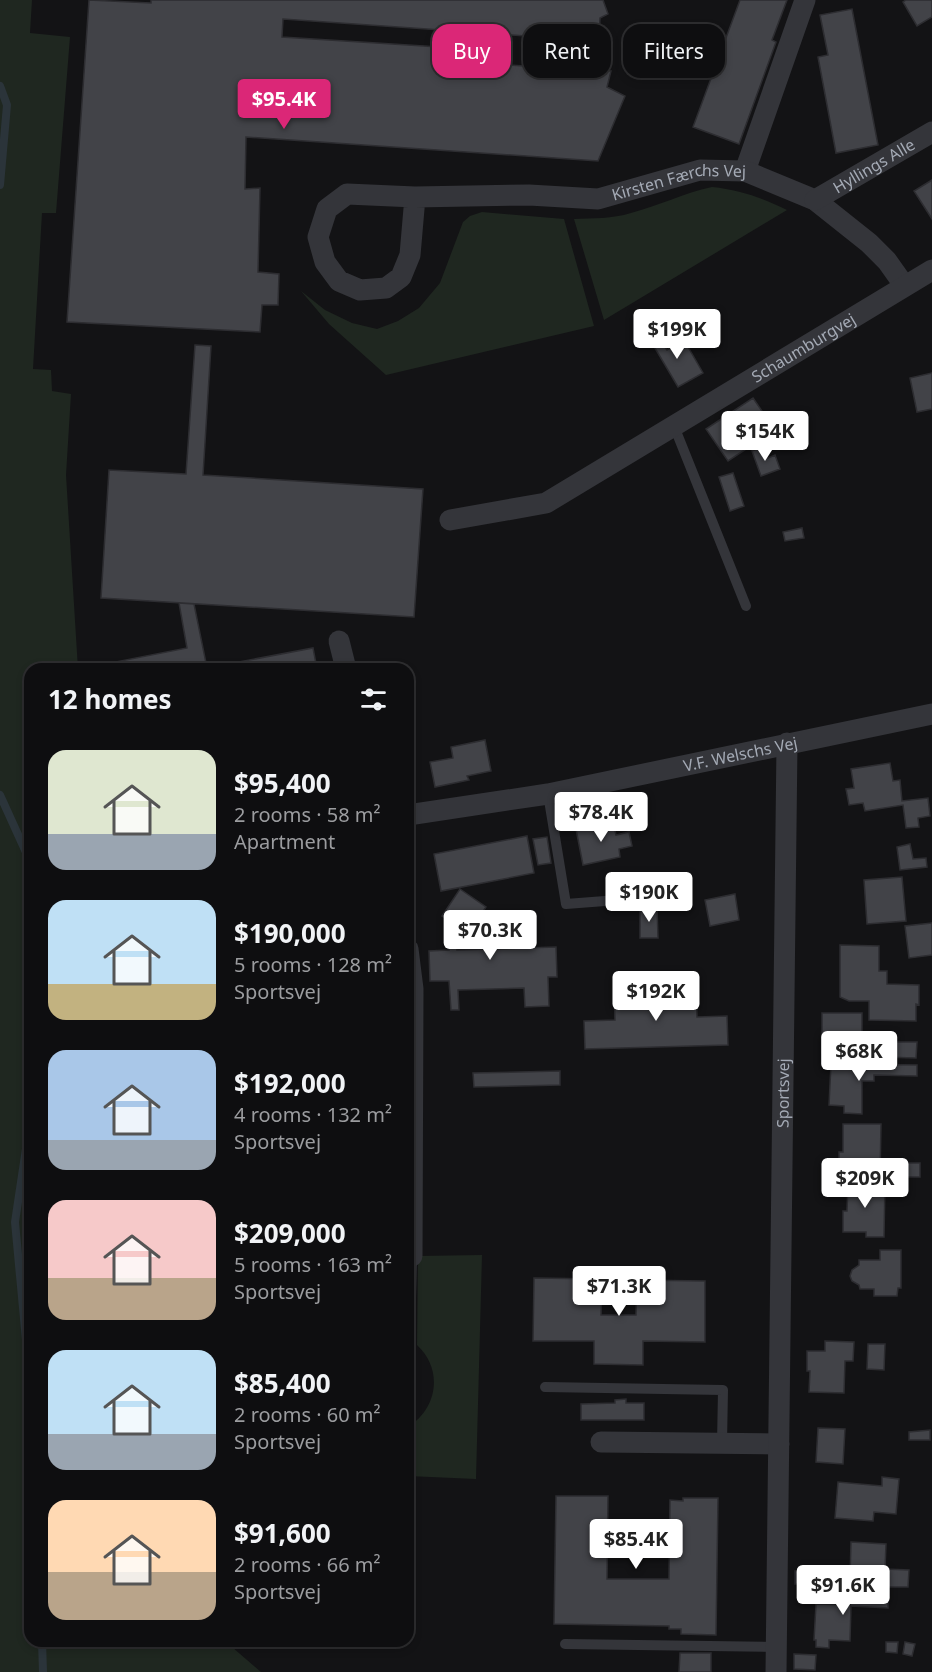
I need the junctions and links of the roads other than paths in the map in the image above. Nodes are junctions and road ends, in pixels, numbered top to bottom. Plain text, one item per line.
1 (805, 0) edge
2 (932, 132) edge
3 (745, 171) junction
4 (415, 197) junction
5 (815, 200) junction
6 (932, 270) edge
7 (904, 285) junction
8 (674, 426) junction
9 (450, 520) dead end
10 (746, 606) dead end
11 (339, 641) dead end
12 (344, 663) edge
13 (932, 714) edge
14 (787, 743) junction
15 (548, 794) junction
16 (414, 814) edge
17 (632, 899) dead end
18 (545, 1388) dead end
19 (601, 1442) dead end
20 (722, 1443) junction
21 (779, 1444) junction
22 (565, 1644) dead end
23 (777, 1647) junction
24 (777, 1672) edge

1 - 3 street
2 - 5 street, Hyllings Alle
3 - 4 street, Kirsten Færchs Vej
3 - 5 street, Kirsten Færchs Vej
4 - 4 street, Kirsten Færchs Vej
5 - 7 street, Kirsten Færchs Vej
6 - 7 street, Schaumburgvej
7 - 8 street, Schaumburgvej
8 - 9 street, Schaumburgvej
8 - 10 lane
11 - 12 street
13 - 14 street, V.F. Welschs Vej
14 - 15 street, V.F. Welschs Vej
14 - 21 street, Sportsvej
15 - 16 street, V.F. Welschs Vej
15 - 17 lane
18 - 20 lane
19 - 20 street
20 - 21 street
21 - 23 street, Sportsvej
22 - 23 lane
23 - 24 street, Sportsvej

